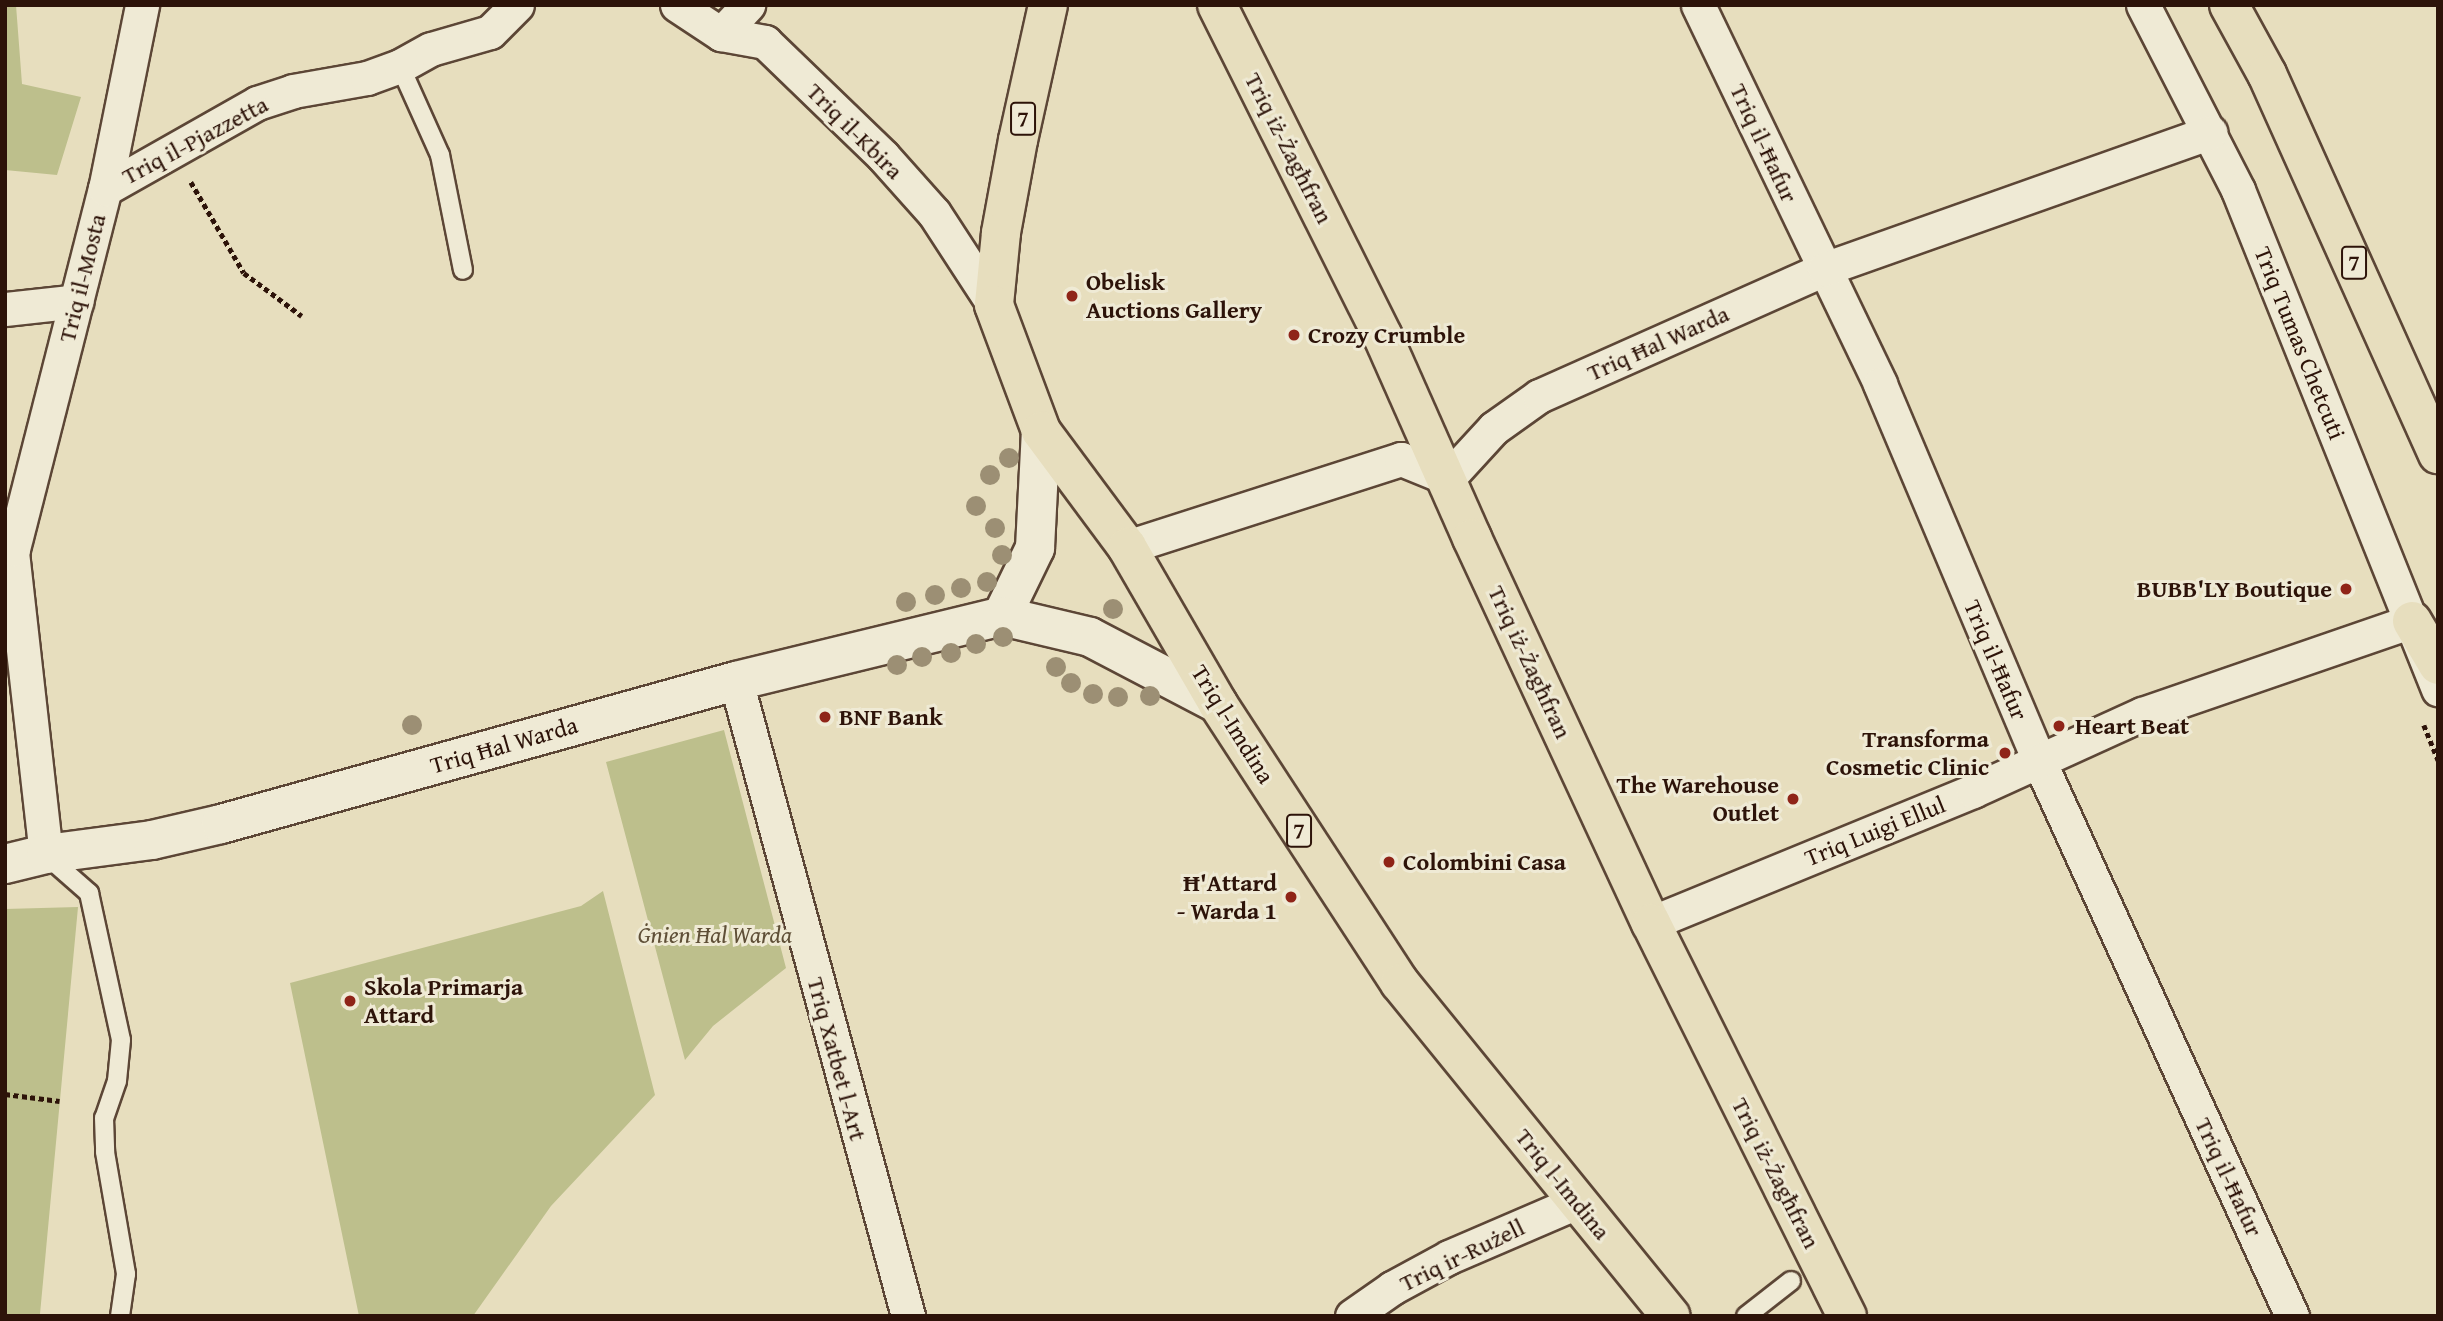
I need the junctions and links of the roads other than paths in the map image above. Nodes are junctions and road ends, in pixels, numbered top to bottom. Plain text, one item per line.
1 (142, 5) edge
2 (517, 5) edge
3 (677, 5) edge
4 (748, 5) edge
5 (1048, 5) edge
6 (1217, 5) edge
7 (1698, 5) edge
8 (2143, 5) edge
9 (2229, 5) edge
10 (721, 34) junction
11 (400, 66) junction
12 (2210, 132) junction
13 (104, 189) junction
14 (1824, 269) junction
15 (463, 270) dead end
16 (77, 300) junction
17 (994, 305) junction
18 (5, 309) edge
19 (1041, 431) junction
20 (2438, 454) edge
21 (1448, 478) junction
22 (1127, 547) junction
23 (8, 548) edge
24 (1002, 615) junction
25 (2412, 621) junction
26 (2438, 665) edge
27 (736, 681) junction
28 (2438, 689) edge
29 (1219, 704) junction
30 (2040, 763) junction
31 (46, 854) junction
32 (5, 864) edge
33 (1651, 923) junction
34 (1577, 1202) junction
35 (1791, 1282) dead end
36 (120, 1316) edge
37 (908, 1316) edge
38 (1352, 1316) edge
39 (1671, 1316) edge
40 (1746, 1316) edge
41 (1847, 1316) edge
42 (2292, 1316) edge

1 - 13 street, Triq il-Mosta
2 - 11 street, Triq il-Pjazzetta
3 - 10 street, Triq il-Kbira
4 - 10 street
5 - 17 highway, 7
6 - 21 highway, Triq iż-Żagħfran
7 - 14 street, Triq il-Ħafur
8 - 12 street, Triq Tumas Chetcuti
9 - 20 highway, 7
10 - 17 street, Triq il-Kbira
11 - 13 street, Triq il-Pjazzetta
11 - 15 lane
12 - 14 street, Triq Ħal Warda
12 - 25 street, Triq Tumas Chetcuti
13 - 16 street, Triq il-Mosta
14 - 21 street, Triq Ħal Warda
14 - 30 street, Triq il-Ħafur
16 - 18 street
16 - 23 street, Triq il-Mosta
17 - 19 highway, Triq l-Imdina / 7
19 - 22 highway, Triq l-Imdina / 7
19 - 24 street
21 - 22 street
21 - 33 highway, Triq iż-Żagħfran
22 - 29 highway, Triq l-Imdina / 7
23 - 31 street, Triq il-Mosta
24 - 27 street, Triq Ħal Warda
24 - 29 street, Triq Ħal Warda
25 - 26 highway
25 - 28 street, Triq Tumas Chetcuti
25 - 30 street, Triq Luigi Ellul
27 - 31 street, Triq Ħal Warda
27 - 37 street, Triq Xatbet l-Art
29 - 34 highway, Triq l-Imdina / 7
30 - 33 street, Triq Luigi Ellul
30 - 42 street, Triq il-Ħafur
31 - 32 street, Triq Ħal Warda
31 - 36 lane
33 - 41 highway, Triq iż-Żagħfran
34 - 38 street, Triq ir-Rużell
34 - 39 highway, Triq l-Imdina / 7
35 - 40 lane

